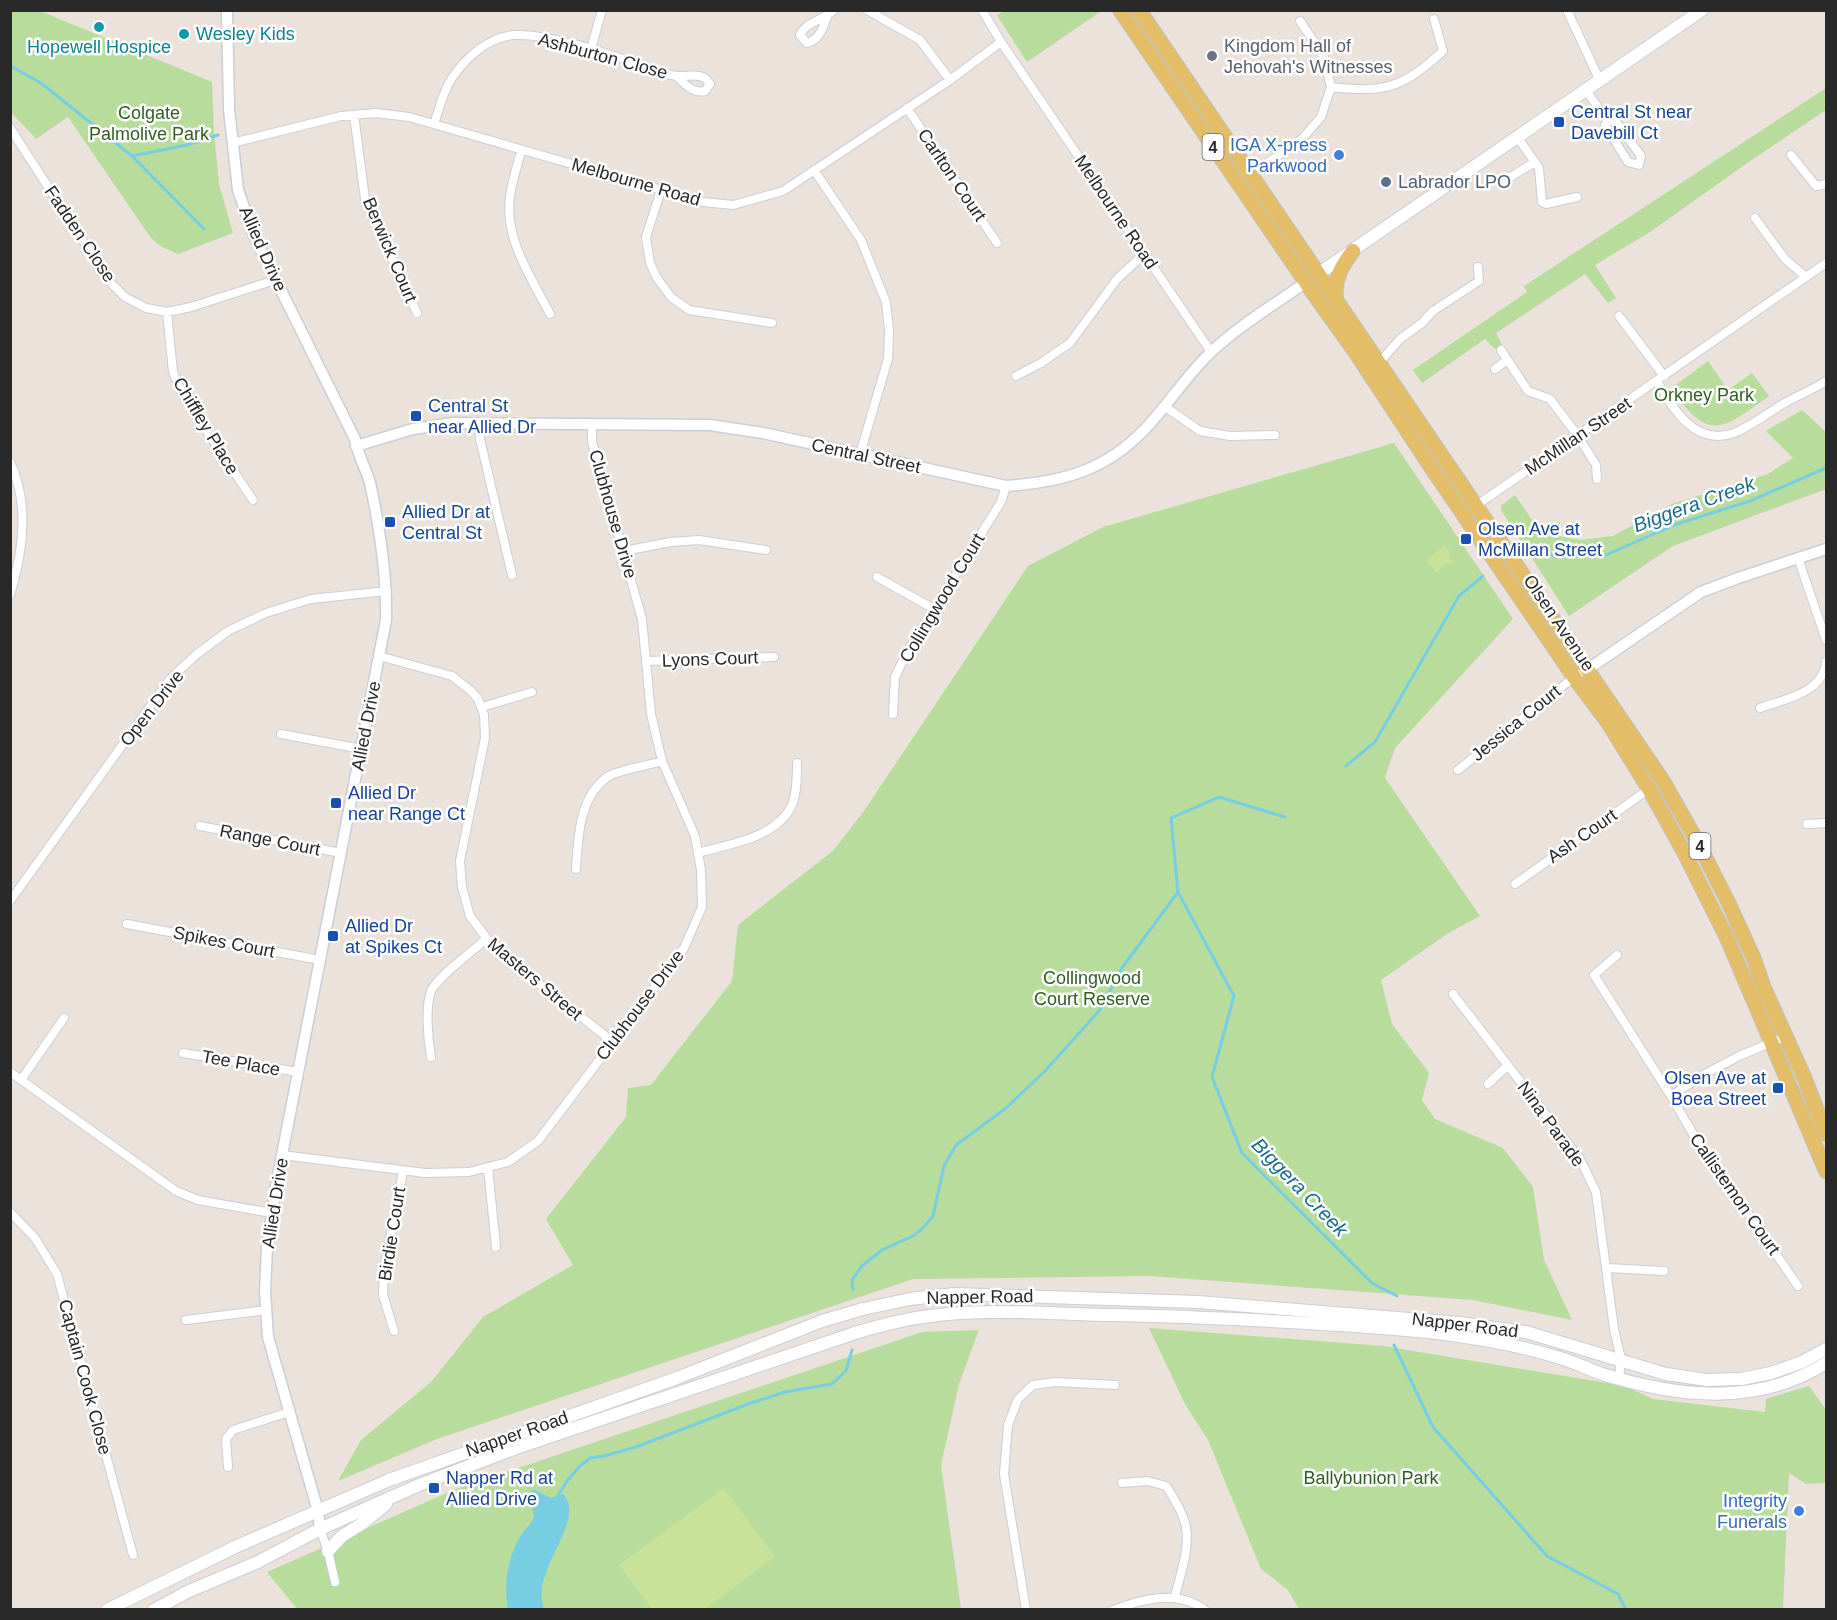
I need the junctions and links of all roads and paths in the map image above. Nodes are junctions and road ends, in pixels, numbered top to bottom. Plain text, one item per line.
1 (227, 10) edge
2 (602, 10) edge
3 (867, 10) edge
4 (982, 10) edge
5 (1120, 10) edge
6 (1139, 10) edge
7 (1567, 10) edge
8 (1702, 10) edge
9 (1434, 19) dead end
10 (1300, 21) dead end
11 (1000, 42) junction
12 (591, 49) junction
13 (676, 76) dead end
14 (950, 80) junction
15 (1600, 81) junction
16 (1331, 87) junction
17 (1586, 90) junction
18 (907, 108) junction
19 (354, 115) junction
20 (1608, 122) junction
21 (434, 124) junction
22 (10, 128) edge
23 (1518, 138) junction
24 (232, 143) junction
25 (521, 150) junction
26 (1791, 155) dead end
27 (1535, 162) junction
28 (814, 170) junction
29 (1251, 174) junction
30 (1504, 181) dead end
31 (1827, 184) edge
32 (661, 190) junction
33 (1577, 197) dead end
34 (1755, 218) dead end
35 (997, 243) dead end
36 (1353, 251) junction
37 (1144, 254) junction
38 (1827, 263) edge
39 (1478, 267) dead end
40 (1318, 274) junction
41 (1806, 277) junction
42 (275, 280) junction
43 (1305, 282) junction
44 (1336, 299) junction
45 (167, 312) junction
46 (417, 313) dead end
47 (550, 314) dead end
48 (1619, 316) dead end
49 (772, 323) dead end
50 (1501, 350) dead end
51 (1211, 352) junction
52 (1507, 360) junction
53 (1380, 362) junction
54 (1495, 369) dead end
55 (1016, 376) dead end
56 (1661, 379) junction
57 (1827, 381) edge
58 (1164, 406) junction
59 (480, 423) junction
60 (592, 424) junction
61 (1275, 435) dead end
62 (1578, 436) junction
63 (356, 446) junction
64 (860, 454) junction
65 (10, 462) edge
66 (1597, 479) dead end
67 (1006, 486) junction
68 (253, 500) dead end
69 (1477, 505) junction
70 (1827, 549) edge
71 (766, 550) dead end
72 (624, 551) junction
73 (1798, 558) junction
74 (512, 575) dead end
75 (877, 577) dead end
76 (387, 591) junction
77 (10, 595) edge
78 (934, 609) junction
79 (1827, 640) edge
80 (379, 656) junction
81 (774, 657) dead end
82 (647, 661) junction
83 (1827, 662) edge
84 (1587, 669) junction
85 (1574, 677) junction
86 (532, 692) dead end
87 (482, 707) junction
88 (1760, 708) dead end
89 (893, 714) dead end
90 (281, 734) dead end
91 (362, 749) junction
92 (662, 761) junction
93 (797, 763) dead end
94 (1458, 770) dead end
95 (1649, 789) junction
96 (1827, 823) edge
97 (1807, 824) dead end
98 (200, 826) dead end
99 (341, 853) junction
100 (698, 853) junction
101 (576, 869) dead end
102 (1515, 884) dead end
103 (10, 901) edge
104 (127, 924) dead end
105 (486, 939) junction
106 (1617, 955) dead end
107 (320, 960) junction
108 (1453, 994) dead end
109 (64, 1018) dead end
110 (1787, 1036) junction
111 (613, 1042) junction
112 (1772, 1044) junction
113 (183, 1053) dead end
114 (431, 1057) dead end
115 (1508, 1065) junction
116 (10, 1072) edge
117 (298, 1072) junction
118 (21, 1080) junction
119 (1488, 1084) dead end
120 (1671, 1096) junction
121 (1827, 1134) edge
122 (282, 1155) junction
123 (488, 1168) junction
124 (403, 1171) junction
125 (1827, 1171) edge
126 (10, 1212) edge
127 (272, 1213) junction
128 (496, 1247) dead end
129 (1607, 1268) junction
130 (1664, 1271) dead end
131 (1798, 1286) dead end
132 (267, 1310) junction
133 (186, 1320) dead end
134 (394, 1331) dead end
135 (1827, 1349) edge
136 (1621, 1359) junction
137 (1827, 1364) edge
138 (1619, 1378) junction
139 (1115, 1385) dead end
140 (289, 1412) junction
141 (228, 1467) dead end
142 (1122, 1484) dead end
143 (396, 1495) junction
144 (318, 1511) junction
145 (320, 1530) junction
146 (328, 1551) junction
147 (133, 1555) dead end
148 (335, 1582) dead end
149 (1175, 1596) junction
150 (107, 1610) edge
151 (154, 1610) edge
152 (1026, 1610) edge
153 (1113, 1610) edge
154 (1205, 1610) edge

1 - 24 street, Allied Drive
2 - 12 street
3 - 14 street
4 - 11 street, Melbourne Road
5 - 43 main road, Olsen Avenue / 4
6 - 29 main road, Olsen Avenue / 4
7 - 15 street
8 - 15 main road
9 - 16 street
10 - 16 street
11 - 14 street, Melbourne Road
11 - 37 street, Melbourne Road
12 - 13 street, Ashburton Close
12 - 21 street, Ashburton Close
14 - 18 street, Melbourne Road
15 - 17 main road
16 - 29 street
17 - 20 street
17 - 23 main road
18 - 28 street, Melbourne Road
18 - 35 street, Carlton Court
19 - 21 street, Melbourne Road
19 - 24 street, Melbourne Road
19 - 46 street, Berwick Court
20 - 20 street
21 - 25 street, Melbourne Road
22 - 45 street, Fadden Close
23 - 27 street
23 - 36 main road
24 - 42 street, Allied Drive
25 - 32 street, Melbourne Road
25 - 47 street
26 - 31 street
27 - 30 street
27 - 33 street
28 - 32 street, Melbourne Road
28 - 64 street
29 - 40 main road, Olsen Avenue / 4
32 - 49 street
34 - 41 street
36 - 40 main road
36 - 44 main road
37 - 51 street, Melbourne Road
37 - 55 street
38 - 41 street, McMillan Street
39 - 53 street
40 - 43 main road
40 - 44 main road, Olsen Avenue / 4
41 - 56 street, McMillan Street
42 - 45 street, Fadden Close
42 - 63 street, Allied Drive
43 - 51 street, Central Street
43 - 85 main road, Olsen Avenue / 4
44 - 53 main road, Olsen Avenue / 4
45 - 68 street, Chiffley Place
48 - 56 street
50 - 52 street
51 - 58 street, Central Street
52 - 54 street
52 - 62 street
53 - 69 main road, Olsen Avenue / 4
56 - 57 street
56 - 62 street, McMillan Street
58 - 61 street
58 - 67 street, Central Street
59 - 60 street, Central Street
59 - 63 street, Central Street
59 - 74 street
60 - 64 street, Central Street
60 - 72 street, Clubhouse Drive
62 - 66 street
62 - 69 street, McMillan Street
63 - 76 street, Allied Drive
64 - 67 street, Central Street
65 - 77 street
67 - 78 street, Collingwood Court
69 - 84 main road, Olsen Avenue / 4
70 - 73 street
71 - 72 street
72 - 82 street, Clubhouse Drive
73 - 79 street
73 - 84 street
75 - 78 street
76 - 80 street, Allied Drive
76 - 103 street, Open Drive
78 - 89 street, Collingwood Court
80 - 87 street
80 - 91 street, Allied Drive
81 - 82 street, Lyons Court
82 - 92 street, Clubhouse Drive
83 - 88 street
84 - 85 street, Jessica Court
84 - 110 main road, Olsen Avenue / 4
85 - 94 street, Jessica Court
85 - 95 main road, Olsen Avenue / 4
86 - 87 street
87 - 105 street, Masters Street
90 - 91 street
91 - 99 street, Allied Drive
92 - 100 street, Clubhouse Drive
92 - 101 street
93 - 100 street
95 - 102 street, Ash Court
95 - 112 main road, Olsen Avenue / 4
96 - 97 street
98 - 99 street, Range Court
99 - 107 street, Allied Drive
100 - 111 street, Clubhouse Drive
104 - 107 street, Spikes Court
105 - 111 street, Masters Street
105 - 114 street
106 - 120 street, Callistemon Court
107 - 117 street, Allied Drive
108 - 115 street, Nina Parade
109 - 118 street
110 - 112 street
110 - 121 main road, Olsen Avenue / 4
111 - 123 street, Clubhouse Drive
112 - 120 street
112 - 125 main road, Olsen Avenue / 4
113 - 117 street, Tee Place
115 - 119 street
115 - 129 street, Nina Parade
116 - 118 street
117 - 122 street, Allied Drive
118 - 127 street
120 - 131 street, Callistemon Court
122 - 124 street, Clubhouse Drive
122 - 127 street, Allied Drive
123 - 124 street, Clubhouse Drive
123 - 128 street
124 - 134 street, Birdie Court
126 - 147 street, Captain Cook Close
127 - 132 street, Allied Drive
129 - 130 street
129 - 136 street, Nina Parade
132 - 133 street
132 - 140 street, Allied Drive
135 - 136 main road, Napper Road
136 - 138 street, Nina Parade
136 - 144 main road, Napper Road
137 - 138 main road, Napper Road
138 - 143 main road, Napper Road
139 - 152 street
140 - 141 street
140 - 144 street, Allied Drive
142 - 149 street
143 - 145 main road, Napper Road
143 - 146 main road
144 - 145 street, Allied Drive
144 - 150 main road, Napper Road
145 - 146 street
145 - 151 main road, Napper Road
146 - 148 street
149 - 153 street
149 - 154 street

